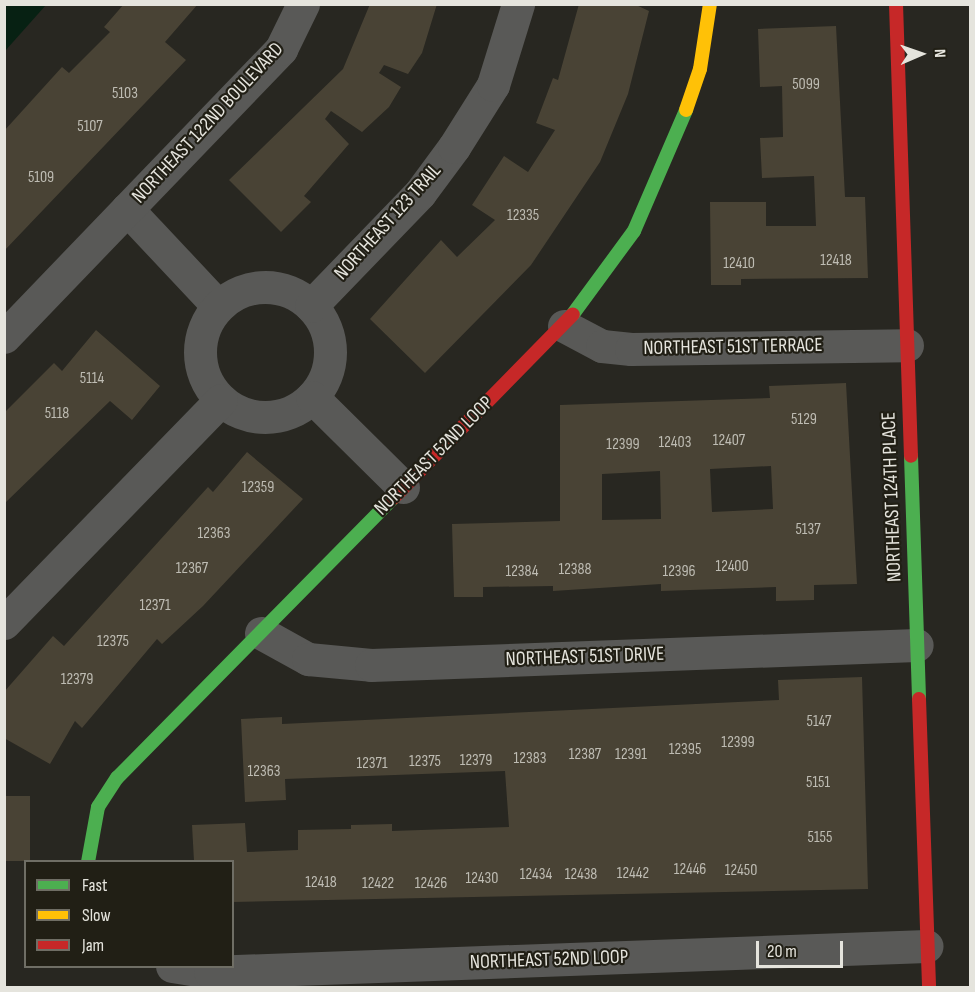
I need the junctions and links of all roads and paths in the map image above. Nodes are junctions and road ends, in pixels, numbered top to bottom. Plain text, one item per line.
1 (303, 4) edge
2 (518, 4) edge
3 (710, 4) edge
4 (896, 4) edge
5 (127, 209) junction
6 (218, 306) junction
7 (311, 306) junction
8 (564, 326) junction
9 (4, 337) edge
10 (907, 345) junction
11 (312, 397) junction
12 (221, 400) junction
13 (403, 487) junction
14 (4, 623) edge
15 (261, 633) junction
16 (917, 645) junction
17 (88, 860) edge
18 (927, 946) junction
19 (185, 968) edge
20 (929, 987) edge

1 - 5 street, NORTHEAST 122ND BOULEVARD
2 - 7 street, NORTHEAST 123 TRAIL
3 - 8 street, NORTHEAST 52ND LOOP
4 - 10 street, NORTHEAST 124TH PLACE
5 - 6 street, NORTHEAST 122ND BOULEVARD
5 - 9 street, NORTHEAST 122ND BOULEVARD
6 - 7 street
6 - 12 street
7 - 11 street
8 - 10 street, NORTHEAST 51ST TERRACE
8 - 13 street, NORTHEAST 52ND LOOP
10 - 16 street, NORTHEAST 124TH PLACE
11 - 12 street
11 - 13 street
12 - 14 street
13 - 15 street, NORTHEAST 52ND LOOP
15 - 16 street, NORTHEAST 51ST DRIVE
15 - 17 street, NORTHEAST 52ND LOOP
16 - 18 street, NORTHEAST 124TH PLACE
18 - 19 street, NORTHEAST 52ND LOOP
18 - 20 street, NORTHEAST 124TH PLACE

